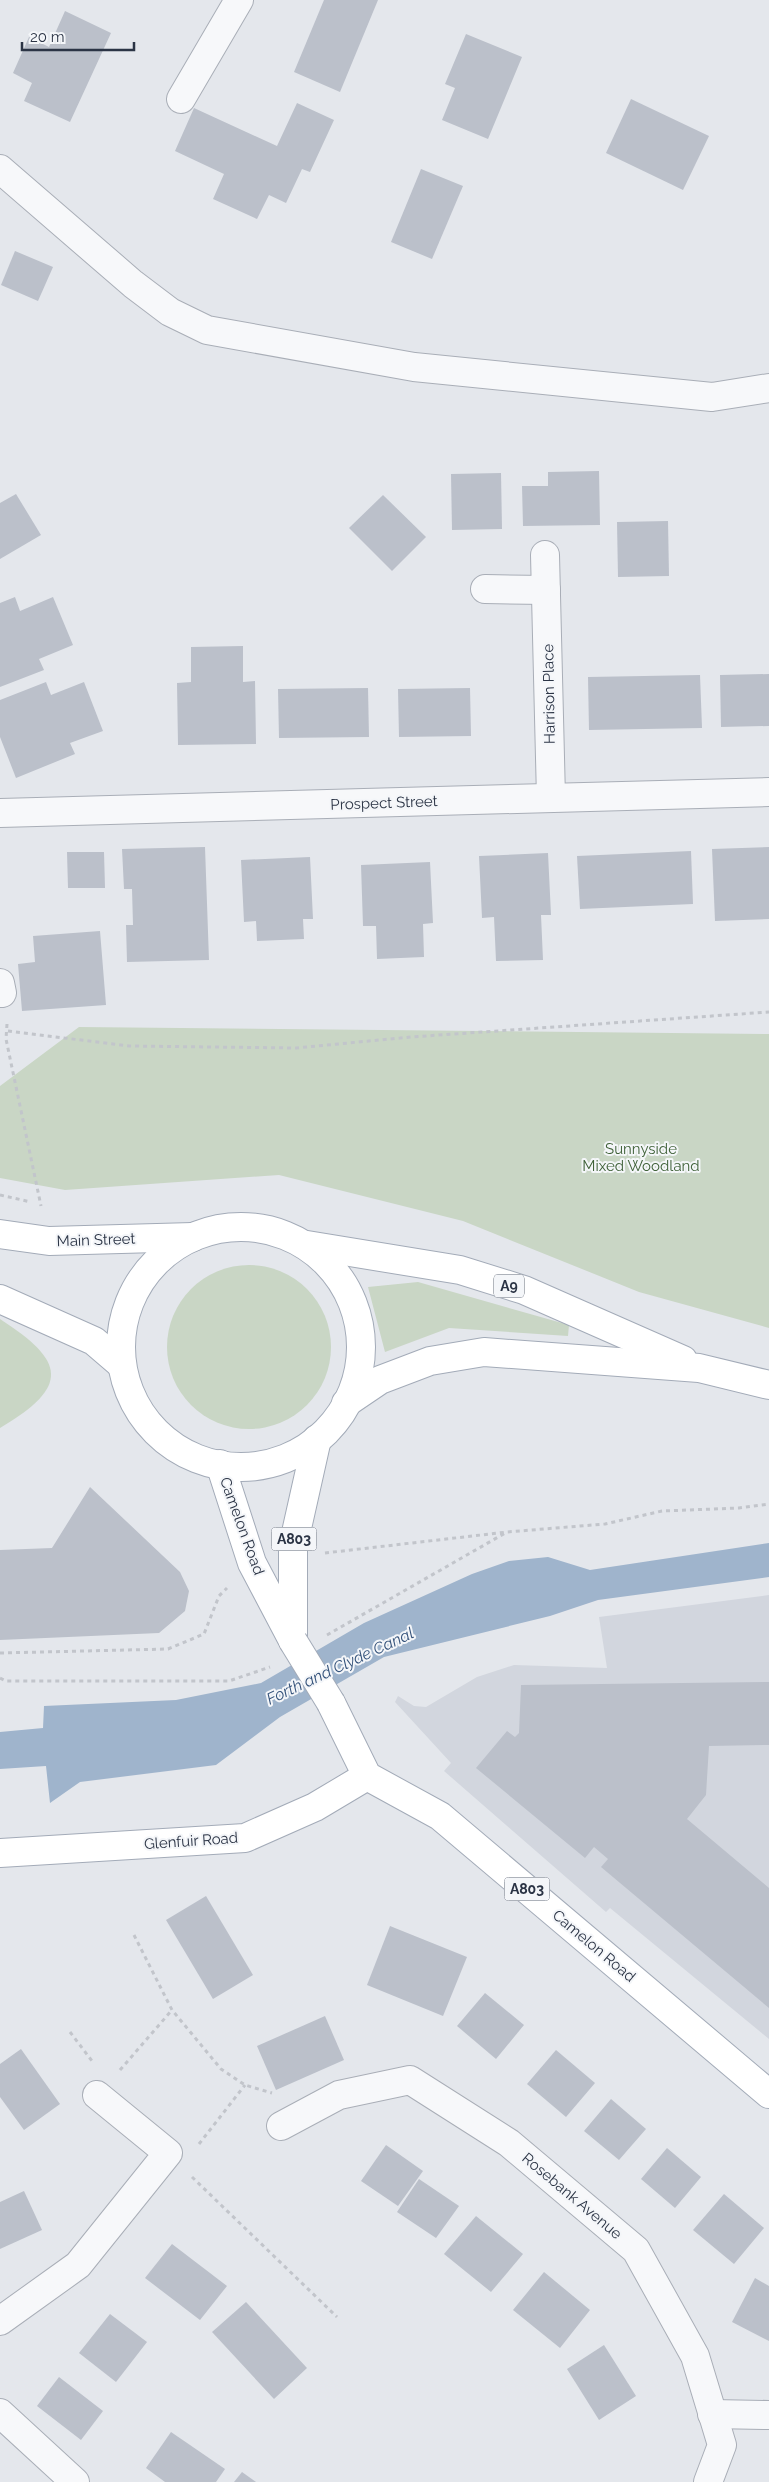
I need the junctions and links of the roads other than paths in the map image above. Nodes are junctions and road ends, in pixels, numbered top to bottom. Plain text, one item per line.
1 (239, 0) edge
2 (181, 99) dead end
3 (0, 169) edge
4 (769, 388) edge
5 (545, 555) dead end
6 (485, 589) dead end
7 (546, 590) junction
8 (769, 792) edge
9 (551, 798) junction
10 (0, 813) edge
11 (0, 1234) edge
12 (192, 1237) junction
13 (306, 1245) junction
14 (0, 1299) edge
15 (122, 1365) junction
16 (700, 1368) junction
17 (769, 1384) edge
18 (346, 1403) junction
19 (317, 1439) junction
20 (220, 1464) junction
21 (293, 1641) junction
22 (367, 1776) junction
23 (0, 1853) edge
24 (103, 2089) road end
25 (769, 2094) edge
26 (281, 2126) dead end
27 (0, 2321) edge
28 (0, 2413) edge
29 (712, 2414) junction
30 (769, 2415) edge
31 (75, 2482) edge
32 (708, 2482) edge

1 - 2 street
3 - 4 street
5 - 7 street, Harrison Place
6 - 7 street
7 - 9 street, Harrison Place
8 - 9 street, Prospect Street
9 - 10 street, Prospect Street
11 - 12 main road, Main Street
12 - 13 main road
12 - 15 main road
13 - 16 main road, A9
13 - 18 main road
14 - 15 main road
15 - 20 main road
16 - 17 main road, A9
16 - 18 main road, A9
18 - 19 main road
19 - 20 main road
19 - 21 main road, A803
20 - 21 main road, Camelon Road / A803
21 - 22 main road, Camelon Road / A803, bridge
22 - 23 main road, Glenfuir Road
22 - 25 main road, Camelon Road / A803
24 - 27 street
26 - 29 street, Rosebank Avenue
28 - 31 street
29 - 30 street
29 - 32 street, Rosebank Avenue

